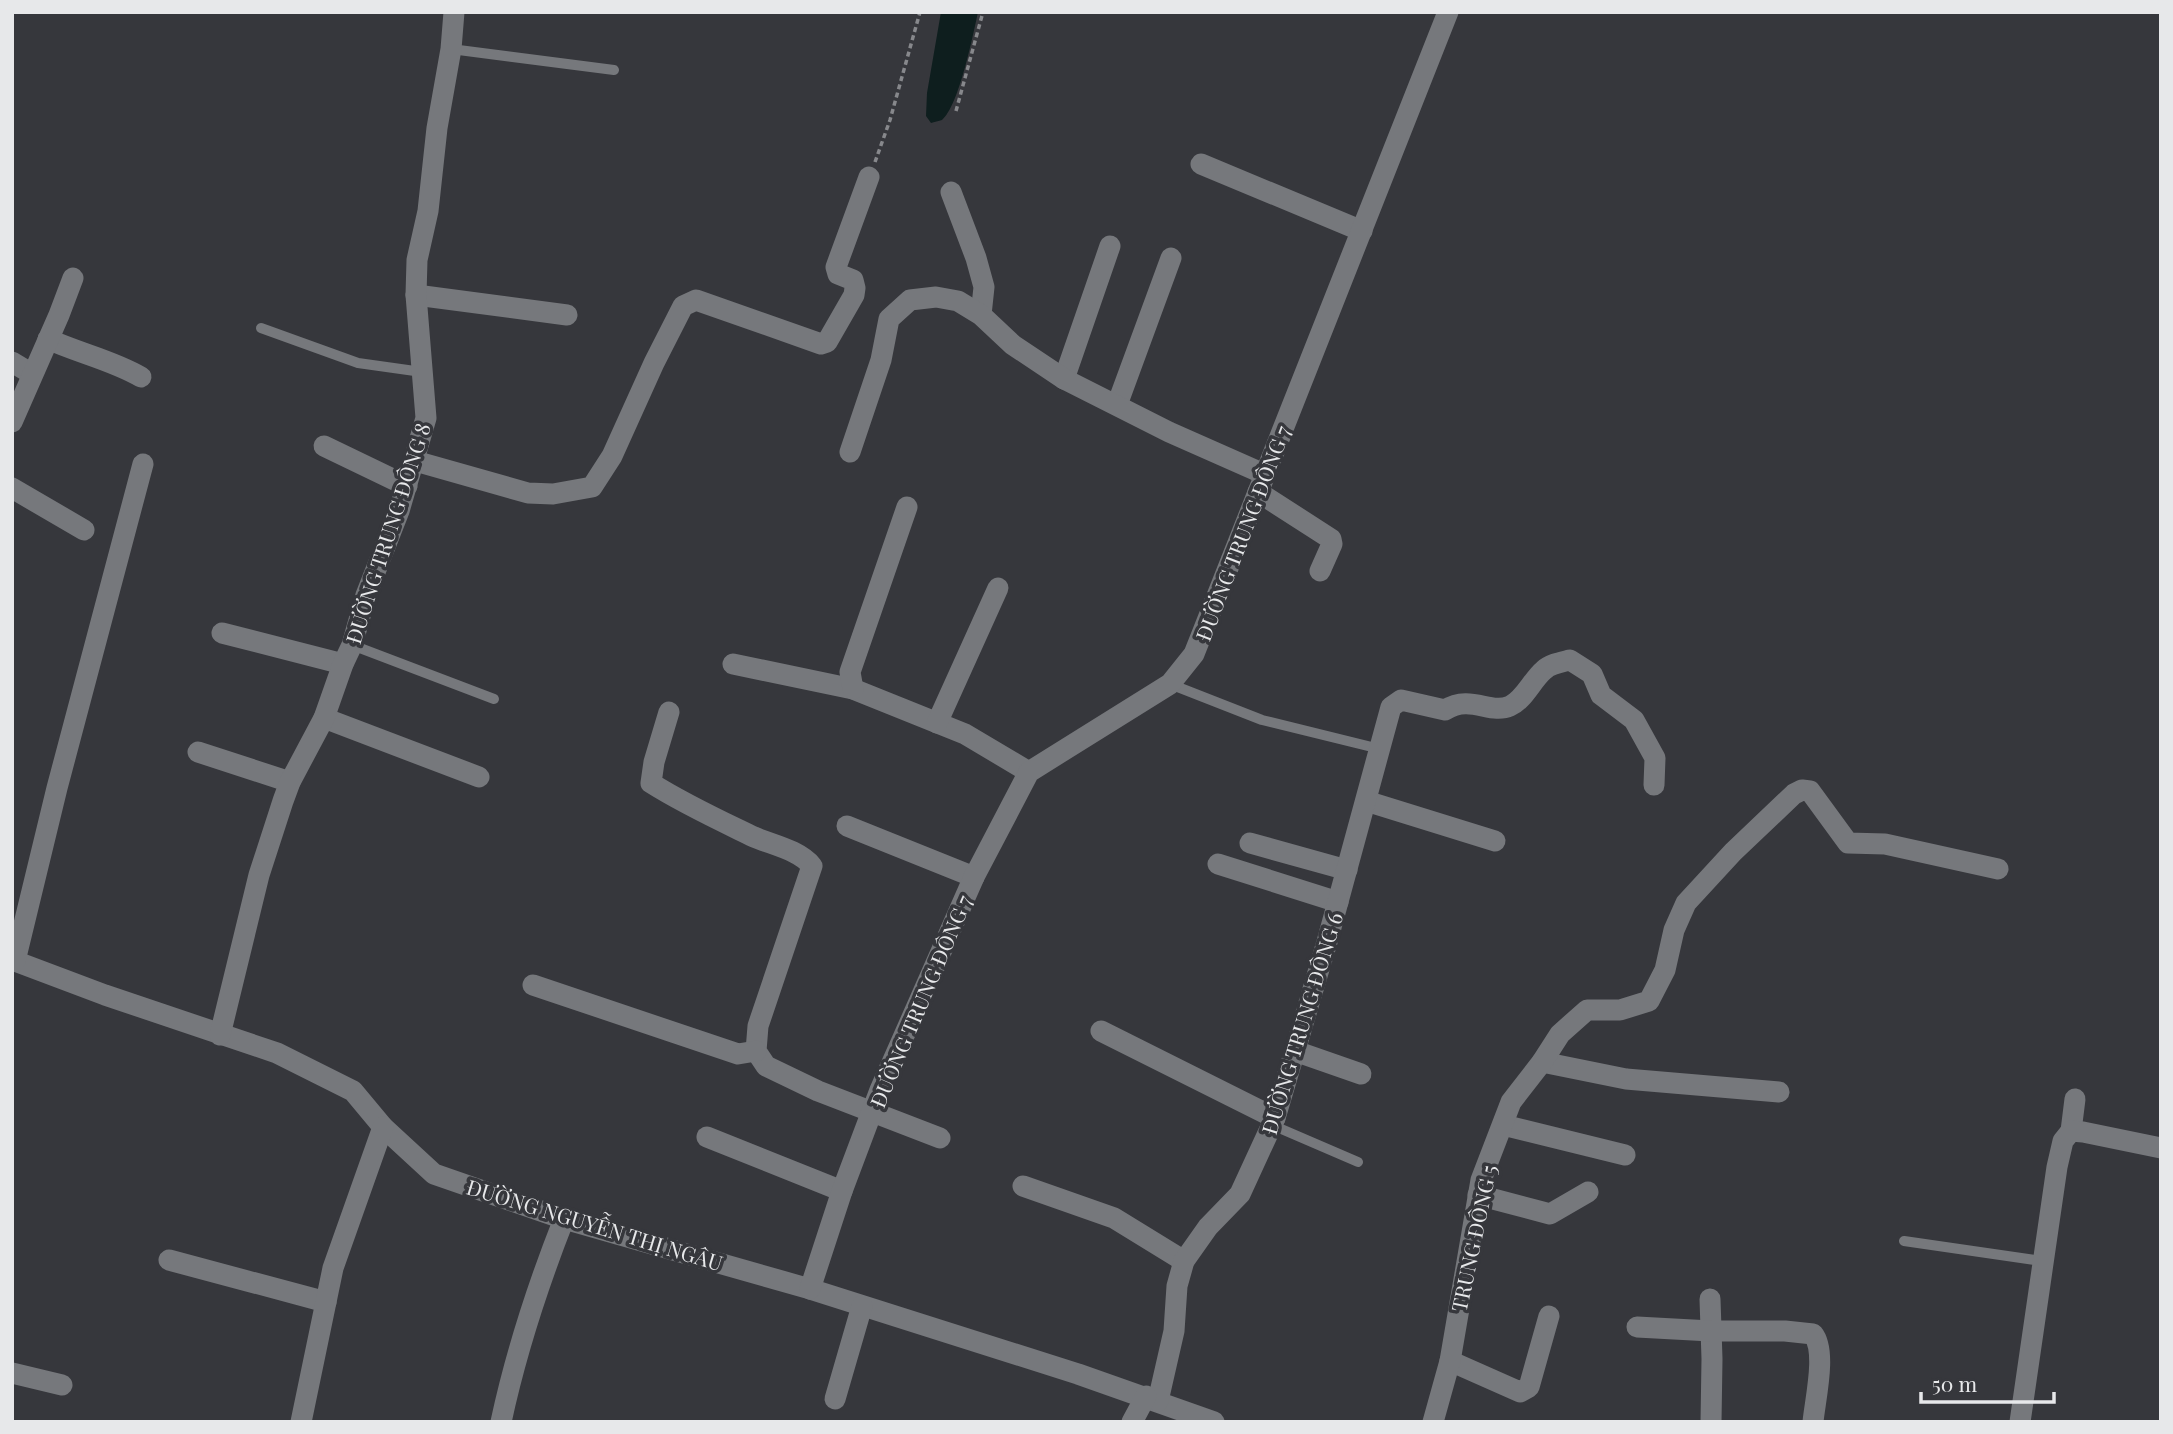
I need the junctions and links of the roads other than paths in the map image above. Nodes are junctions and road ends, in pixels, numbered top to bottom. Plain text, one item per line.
1 (454, 12) edge
2 (1448, 12) edge
3 (451, 49) junction
4 (614, 70) dead end
5 (1201, 164) dead end
6 (869, 177) road end
7 (951, 192) dead end
8 (1362, 231) junction
9 (1110, 246) dead end
10 (1171, 258) dead end
11 (73, 278) dead end
12 (415, 295) junction
13 (568, 315) dead end
14 (981, 315) junction
15 (261, 328) dead end
16 (48, 339) junction
17 (12, 362) edge
18 (422, 372) junction
19 (32, 374) junction
20 (141, 377) dead end
21 (1064, 379) junction
22 (1117, 405) junction
23 (14, 416) edge
24 (324, 446) dead end
25 (850, 452) dead end
26 (415, 461) junction
27 (143, 464) dead end
28 (1261, 483) junction
29 (407, 486) junction
30 (12, 488) edge
31 (906, 507) dead end
32 (84, 530) dead end
33 (1320, 571) dead end
34 (998, 588) dead end
35 (222, 633) dead end
36 (347, 654) junction
37 (733, 664) dead end
38 (1170, 684) junction
39 (853, 689) junction
40 (494, 699) dead end
41 (669, 712) dead end
42 (324, 718) junction
43 (937, 723) junction
44 (1380, 749) junction
45 (198, 752) dead end
46 (1029, 772) junction
47 (479, 777) dead end
48 (290, 782) junction
49 (1654, 785) dead end
50 (1366, 800) junction
51 (847, 826) dead end
52 (1495, 841) dead end
53 (1250, 843) dead end
54 (1218, 864) dead end
55 (1998, 869) dead end
56 (1347, 870) junction
57 (974, 877) junction
58 (1338, 902) junction
59 (14, 960) edge
60 (533, 985) dead end
61 (1101, 1031) dead end
62 (220, 1035) junction
63 (756, 1051) junction
64 (1295, 1051) junction
65 (1542, 1062) junction
66 (1361, 1074) dead end
67 (1779, 1092) dead end
68 (2075, 1099) dead end
69 (873, 1111) junction
70 (1274, 1122) junction
71 (1503, 1125) junction
72 (383, 1127) junction
73 (2071, 1131) junction
74 (708, 1137) dead end
75 (940, 1138) dead end
76 (2161, 1148) edge
77 (1625, 1155) dead end
78 (1358, 1162) dead end
79 (1023, 1186) dead end
80 (842, 1191) junction
81 (1588, 1192) dead end
82 (1478, 1195) junction
83 (564, 1219) junction
84 (1904, 1241) dead end
85 (169, 1260) dead end
86 (1184, 1261) junction
87 (2042, 1261) junction
88 (810, 1289) junction
89 (1710, 1299) dead end
90 (326, 1302) junction
91 (862, 1306) junction
92 (1549, 1316) dead end
93 (1637, 1327) dead end
94 (1711, 1331) junction
95 (1450, 1361) junction
96 (12, 1373) edge
97 (62, 1385) dead end
98 (1152, 1398) junction
99 (835, 1399) dead end
100 (301, 1422) edge
101 (501, 1422) edge
102 (1132, 1422) edge
103 (1214, 1422) edge
104 (1433, 1422) edge
105 (1711, 1422) edge
106 (1813, 1422) edge
107 (2020, 1422) edge

1 - 3 street, ĐƯỜNG TRUNG ĐÔNG 8
2 - 8 street, ĐƯỜNG TRUNG ĐÔNG 7
3 - 4 lane
3 - 12 street, ĐƯỜNG TRUNG ĐÔNG 8
5 - 8 street
6 - 26 street
7 - 14 street
8 - 28 street, ĐƯỜNG TRUNG ĐÔNG 7
9 - 21 street
10 - 22 street
11 - 16 street
12 - 13 street
12 - 18 street, ĐƯỜNG TRUNG ĐÔNG 8
14 - 21 street
14 - 25 street
15 - 18 lane
16 - 19 street
16 - 20 street
17 - 19 street
18 - 26 street, ĐƯỜNG TRUNG ĐÔNG 8
19 - 23 street
21 - 22 street
22 - 28 street
24 - 29 street
26 - 29 street, ĐƯỜNG TRUNG ĐÔNG 8
27 - 59 street
28 - 33 street
28 - 38 street, ĐƯỜNG TRUNG ĐÔNG 7
29 - 36 street, ĐƯỜNG TRUNG ĐÔNG 8
30 - 32 street
31 - 39 street
34 - 43 street
35 - 36 street
36 - 40 lane
36 - 42 street, ĐƯỜNG TRUNG ĐÔNG 8
37 - 39 street
38 - 44 lane
38 - 46 street, ĐƯỜNG TRUNG ĐÔNG 7
39 - 43 street
41 - 63 street
42 - 47 street
42 - 48 street, ĐƯỜNG TRUNG ĐÔNG 8
43 - 46 street
44 - 49 street, ĐƯỜNG TRUNG ĐÔNG 6
44 - 50 street, ĐƯỜNG TRUNG ĐÔNG 6
45 - 48 street
46 - 57 street, ĐƯỜNG TRUNG ĐÔNG 7
48 - 62 street, ĐƯỜNG TRUNG ĐÔNG 8
50 - 52 street
50 - 56 street, ĐƯỜNG TRUNG ĐÔNG 6
51 - 57 street
53 - 56 street
54 - 58 street
55 - 65 street, TRUNG ĐÔNG 5
56 - 58 street, ĐƯỜNG TRUNG ĐÔNG 6
57 - 69 street, ĐƯỜNG TRUNG ĐÔNG 7
58 - 64 street, ĐƯỜNG TRUNG ĐÔNG 6
59 - 62 street, ĐƯỜNG NGUYỄN THỊ NGÂU
60 - 63 street
61 - 70 street
62 - 72 street, ĐƯỜNG NGUYỄN THỊ NGÂU
63 - 69 street
64 - 66 street
64 - 70 street, ĐƯỜNG TRUNG ĐÔNG 6
65 - 67 street
65 - 71 street, TRUNG ĐÔNG 5
68 - 73 street
69 - 75 street
69 - 80 street, ĐƯỜNG TRUNG ĐÔNG 7
70 - 78 lane
70 - 86 street, ĐƯỜNG TRUNG ĐÔNG 6
71 - 77 street
71 - 82 street, TRUNG ĐÔNG 5
72 - 83 street, ĐƯỜNG NGUYỄN THỊ NGÂU
72 - 90 street
73 - 76 street
73 - 87 street
74 - 80 street
79 - 86 street
80 - 88 street, ĐƯỜNG TRUNG ĐÔNG 7
81 - 82 street
82 - 95 street, TRUNG ĐÔNG 5
83 - 88 street, ĐƯỜNG NGUYỄN THỊ NGÂU
83 - 101 street
84 - 87 lane
85 - 90 street
86 - 98 street, ĐƯỜNG TRUNG ĐÔNG 6
87 - 107 street
88 - 91 street, ĐƯỜNG NGUYỄN THỊ NGÂU
89 - 94 street
90 - 100 street
91 - 98 street, ĐƯỜNG NGUYỄN THỊ NGÂU
91 - 99 street
92 - 95 street
93 - 94 street
94 - 105 street
94 - 106 street
95 - 104 street, TRUNG ĐÔNG 5
96 - 97 street
98 - 102 street, ĐƯỜNG TRUNG ĐÔNG 6
98 - 103 street, ĐƯỜNG NGUYỄN THỊ NGÂU

